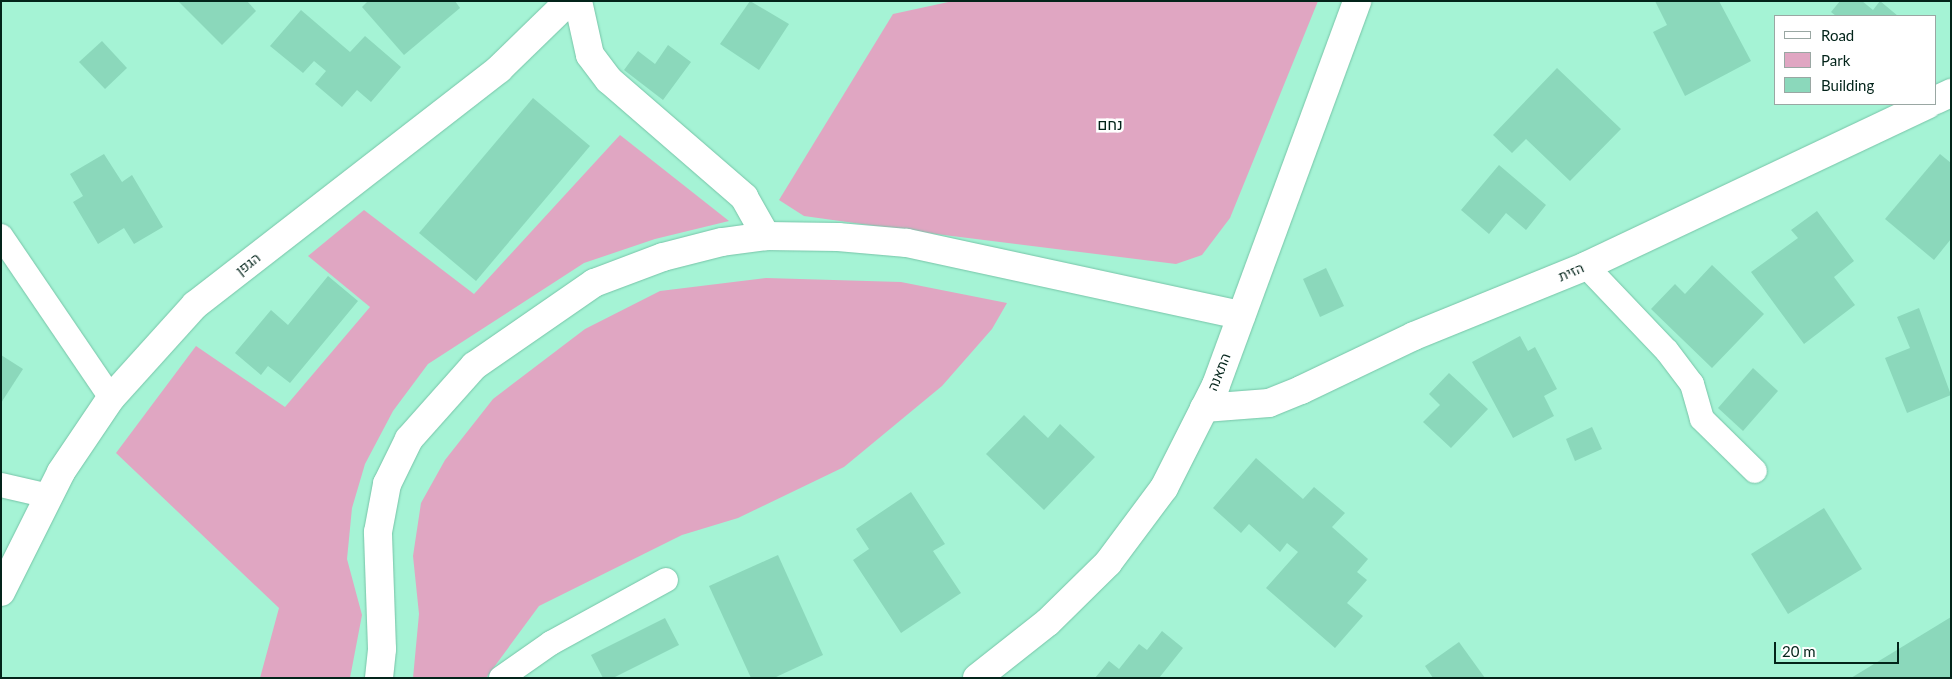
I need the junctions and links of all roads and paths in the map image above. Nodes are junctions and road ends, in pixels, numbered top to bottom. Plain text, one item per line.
1 (569, 1) edge
2 (578, 1) edge
3 (1357, 1) edge
4 (1951, 93) edge
5 (1937, 100) edge
6 (1926, 105) edge
7 (1, 236) edge
8 (766, 236) junction
9 (1586, 266) junction
10 (1241, 315) junction
11 (111, 398) junction
12 (1204, 408) junction
13 (1755, 471) dead end
14 (1, 485) edge
15 (49, 496) junction
16 (666, 580) dead end
17 (1, 592) edge
18 (379, 678) edge
19 (501, 678) edge
20 (977, 678) edge

1 - 11 street, הגפן
2 - 8 street
3 - 10 street, התאנה
4 - 5 street
6 - 9 street, הזית
7 - 11 lane
8 - 10 street
8 - 18 street
9 - 12 street, הזית
9 - 13 lane
10 - 12 street, התאנה
11 - 15 street, הגפן
12 - 20 street, התאנה
14 - 15 lane
15 - 17 street, הגפן
16 - 19 lane

